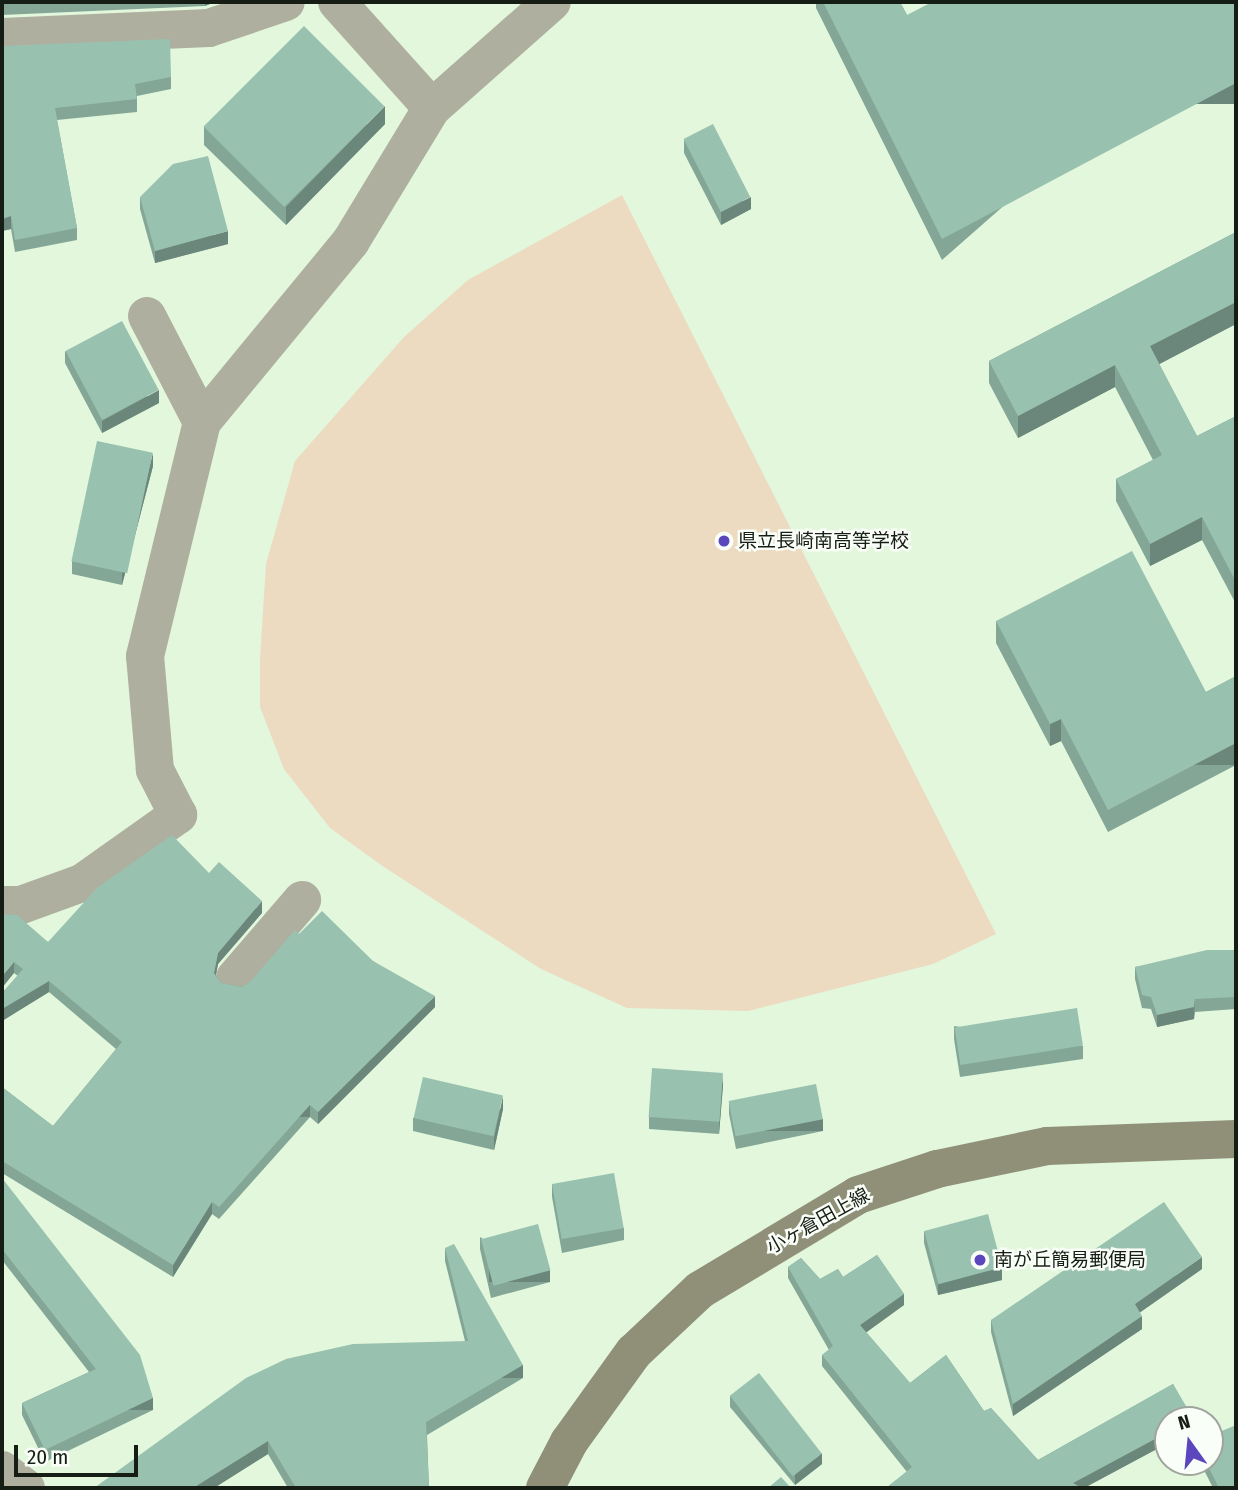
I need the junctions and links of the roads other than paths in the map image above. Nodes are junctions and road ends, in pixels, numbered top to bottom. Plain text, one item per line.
1 (286, 2) edge
2 (337, 2) edge
3 (552, 2) edge
4 (2, 37) edge
5 (432, 108) junction
6 (147, 316) dead end
7 (202, 422) junction
8 (302, 900) dead end
9 (2, 905) edge
10 (235, 978) dead end
11 (1236, 1139) edge
12 (2, 1470) edge
13 (26, 1488) edge
14 (545, 1488) edge

1 - 4 street
2 - 5 street
3 - 5 street
5 - 7 street
6 - 7 street
7 - 9 street
8 - 10 street
11 - 14 main road, 小ヶ倉田上線
12 - 13 street

